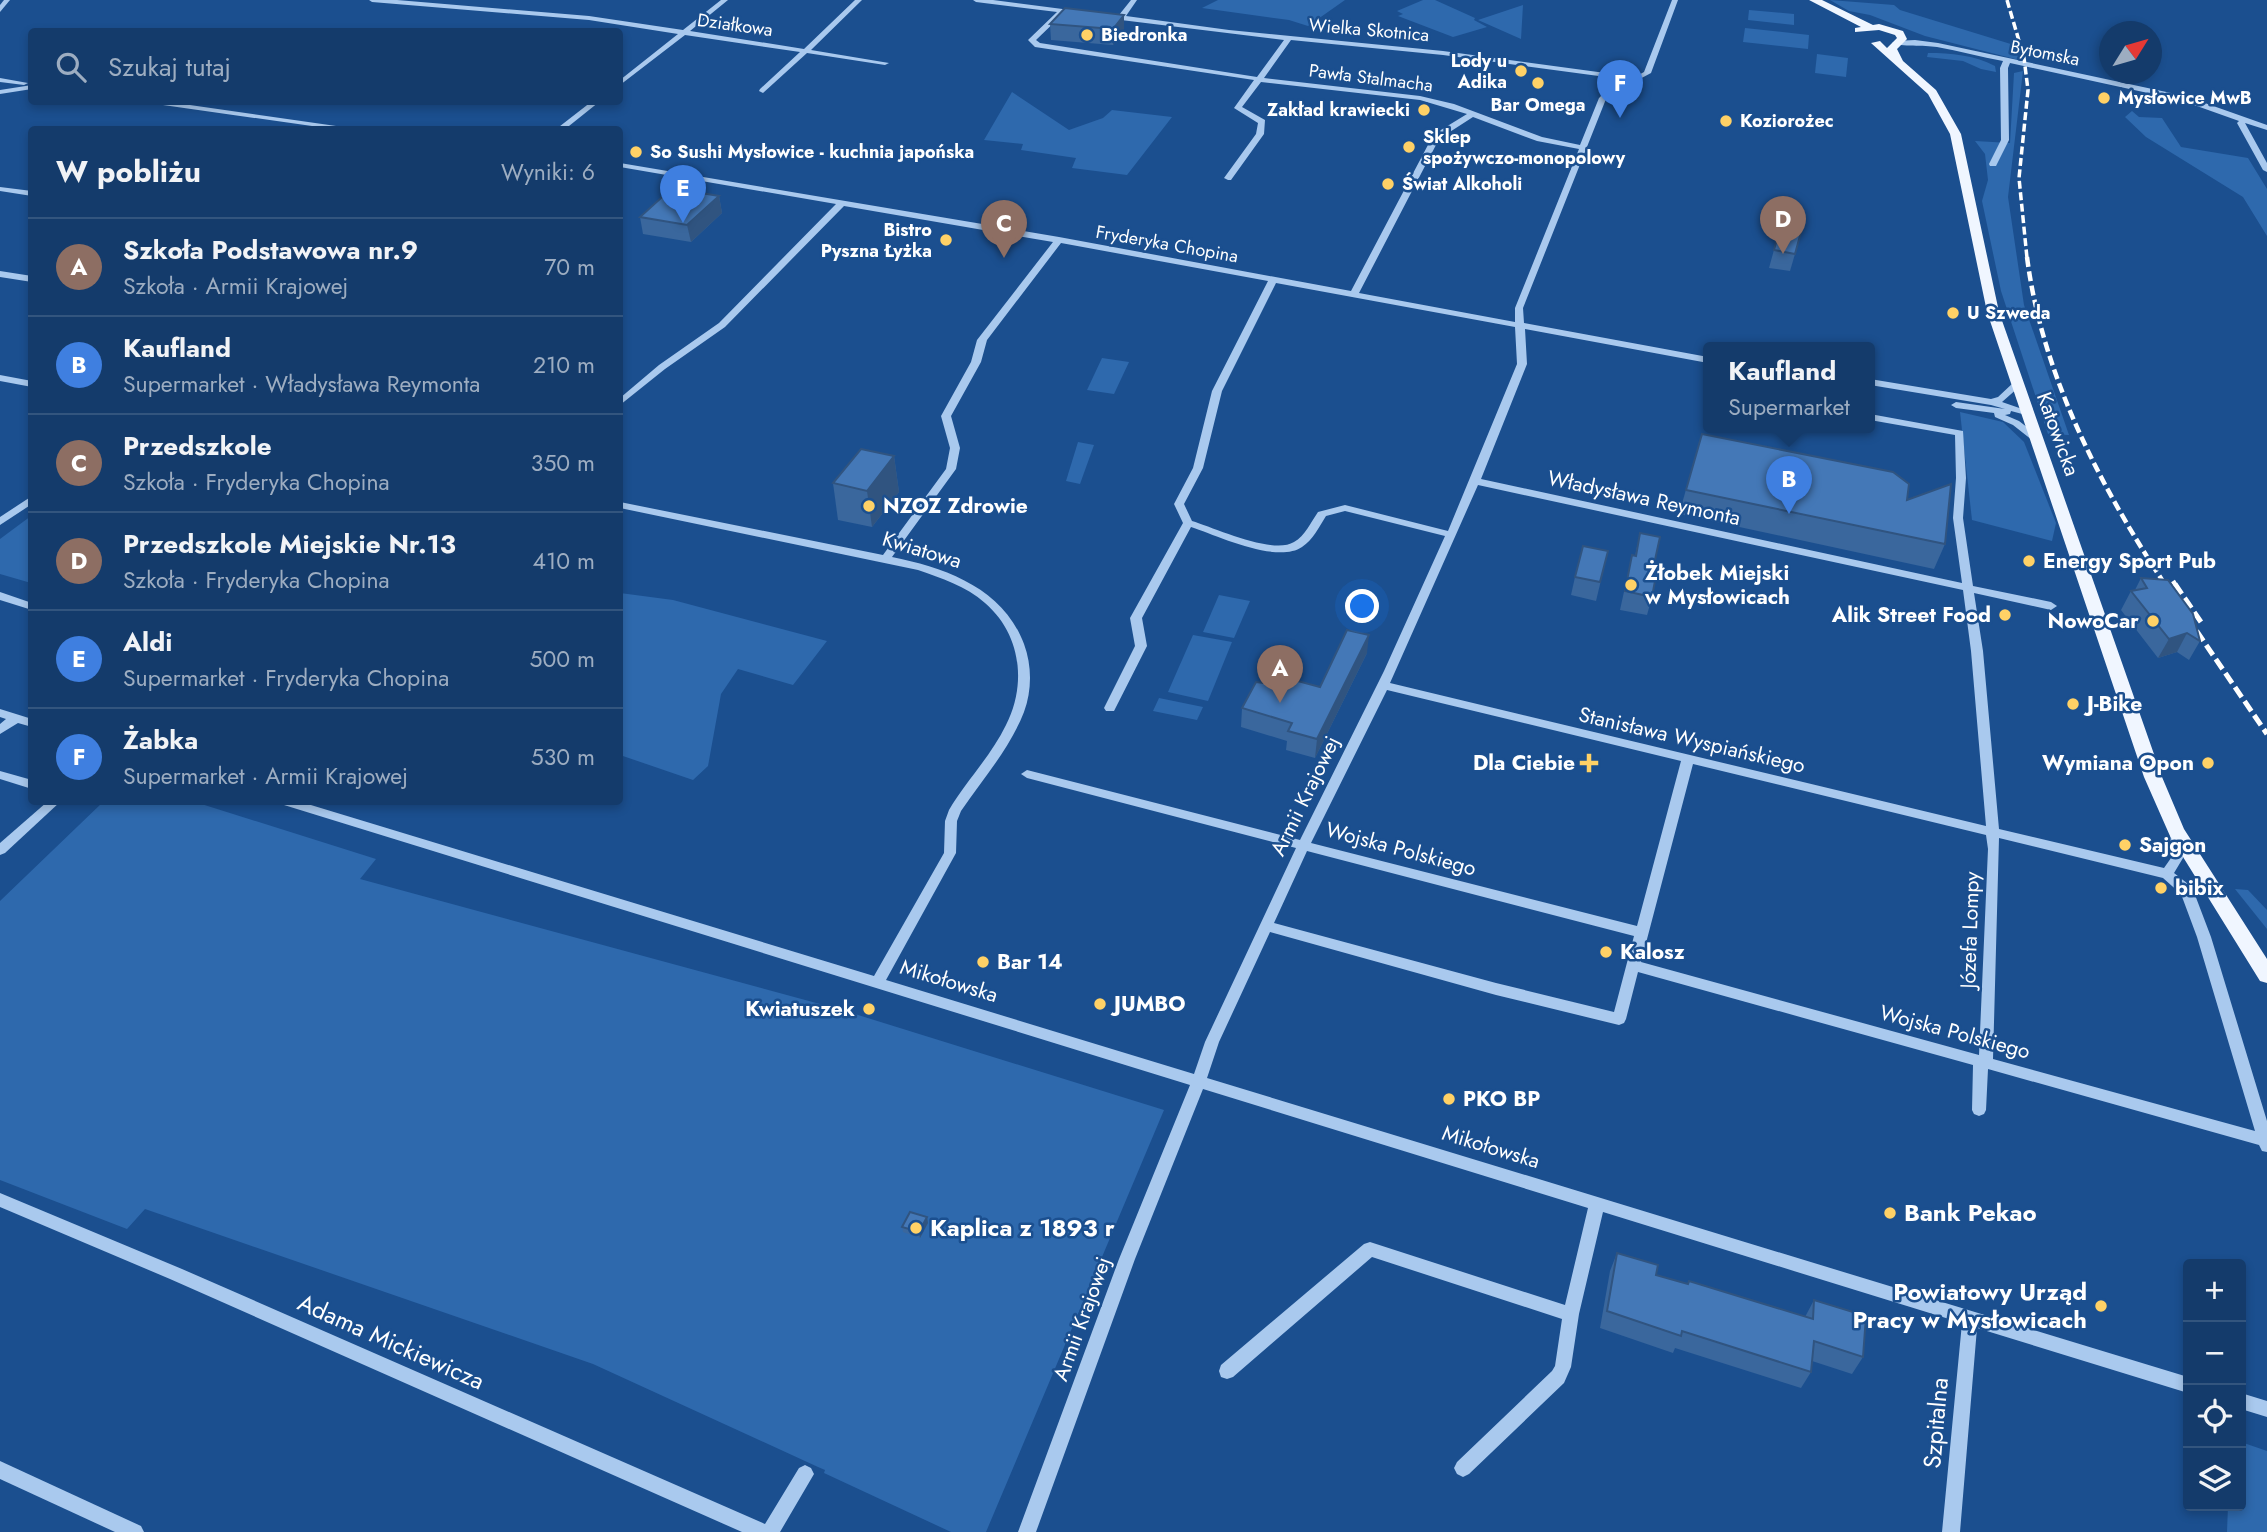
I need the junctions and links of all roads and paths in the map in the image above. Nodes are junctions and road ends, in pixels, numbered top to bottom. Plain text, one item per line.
1 (7, 0) edge
2 (372, 0) edge
3 (472, 0) edge
4 (725, 0) edge
5 (859, 0) edge
6 (976, 0) edge
7 (1134, 0) edge
8 (1675, 0) edge
9 (1814, 0) edge
10 (461, 8) junction
11 (0, 10) edge
12 (1062, 11) junction
13 (1088, 14) edge
14 (1101, 15) edge
15 (1121, 18) junction
16 (1864, 29) junction
17 (682, 34) junction
18 (1289, 38) junction
19 (1898, 38) junction
20 (1876, 43) junction
21 (805, 51) junction
22 (1899, 60) junction
23 (2007, 61) junction
24 (885, 63) dead end
25 (1259, 78) junction
26 (0, 80) edge
27 (623, 81) edge
28 (1616, 81) junction
29 (0, 86) edge
30 (28, 86) edge
31 (28, 86) edge
32 (28, 86) edge
33 (763, 91) dead end
34 (0, 92) edge
35 (178, 105) edge
36 (591, 105) edge
37 (1471, 115) junction
38 (2005, 117) joint
39 (2243, 120) junction
40 (331, 126) edge
41 (564, 126) edge
42 (2267, 128) edge
43 (2267, 134) edge
44 (2250, 139) junction
45 (1583, 148) junction
46 (1993, 164) dead end
47 (623, 166) edge
48 (2267, 170) edge
49 (1228, 178) dead end
50 (0, 189) edge
51 (28, 193) edge
52 (842, 203) junction
53 (1059, 240) junction
54 (0, 274) edge
55 (28, 278) edge
56 (1274, 279) junction
57 (1355, 293) junction
58 (1520, 323) junction
59 (1703, 359) edge
60 (28, 374) edge
61 (0, 378) edge
62 (16, 382) junction
63 (1875, 383) edge
64 (28, 384) edge
65 (2016, 384) junction
66 (1895, 387) junction
67 (1875, 388) edge
68 (1875, 389) edge
69 (623, 399) edge
70 (1990, 407) junction
71 (2026, 413) junction
72 (1875, 418) edge
73 (2036, 438) junction
74 (1475, 481) junction
75 (28, 502) edge
76 (623, 506) edge
77 (0, 522) edge
78 (1188, 523) junction
79 (1452, 534) junction
80 (886, 559) junction
81 (1968, 589) junction
82 (0, 596) edge
83 (28, 606) edge
84 (2051, 606) dead end
85 (1383, 685) junction
86 (1110, 708) dead end
87 (0, 713) edge
88 (16, 718) junction
89 (28, 722) edge
90 (0, 730) edge
91 (1688, 759) junction
92 (1027, 774) dead end
93 (0, 775) edge
94 (28, 784) edge
95 (51, 805) edge
96 (298, 805) edge
97 (2176, 831) junction
98 (1992, 833) junction
99 (1303, 846) junction
100 (0, 850) edge
101 (2167, 874) junction
102 (1266, 926) junction
103 (2236, 928) junction
104 (1642, 933) junction
105 (2267, 950) edge
106 (1633, 965) junction
107 (2267, 975) edge
108 (877, 983) junction
109 (1986, 1062) junction
110 (1198, 1081) junction
111 (1979, 1110) dead end
112 (2266, 1143) edge
113 (0, 1200) edge
114 (1597, 1203) junction
115 (1571, 1314) junction
116 (1970, 1319) junction
117 (1227, 1371) dead end
118 (2183, 1383) edge
119 (2246, 1403) edge
120 (2267, 1409) edge
121 (1462, 1468) dead end
122 (0, 1470) edge
123 (805, 1474) dead end
124 (135, 1532) edge
125 (762, 1532) edge
126 (770, 1532) edge
127 (1027, 1532) edge
128 (1951, 1532) edge

1 - 11 street
2 - 10 street, Działkowa
3 - 10 street
4 - 17 street
5 - 21 street
6 - 12 street
7 - 15 street
8 - 28 street
9 - 16 main road
10 - 17 street, Działkowa
12 - 13 street
12 - 25 street, Pawła Stalmacha
14 - 15 street, Wielka Skotnica
15 - 18 street, Wielka Skotnica
16 - 19 main road
16 - 20 main road, Katowicka
17 - 21 street, Działkowa
17 - 27 street
18 - 25 street
18 - 28 street, Wielka Skotnica
19 - 20 main road
19 - 22 main road
19 - 23 street, Bytomska
20 - 22 main road, Katowicka
21 - 24 street, Działkowa
21 - 33 street
22 - 65 main road, Katowicka
23 - 38 street
23 - 39 street, Bytomska
25 - 37 street, Pawła Stalmacha
25 - 49 street
26 - 30 street
28 - 45 street, Armii Krajowej
29 - 31 street
32 - 34 street
35 - 40 street
36 - 41 street
37 - 45 street
37 - 57 street
38 - 46 street
39 - 42 street, Bytomska
39 - 44 street
43 - 44 street
44 - 48 street
45 - 58 street, Armii Krajowej
47 - 52 street, Fryderyka Chopina
50 - 51 street
52 - 53 street, Fryderyka Chopina
52 - 69 street
53 - 56 street, Fryderyka Chopina
53 - 80 street
54 - 55 street
56 - 57 street, Fryderyka Chopina
56 - 78 street
57 - 58 street, Fryderyka Chopina
58 - 59 street, Fryderyka Chopina
58 - 74 street, Armii Krajowej
60 - 62 street
61 - 62 street
62 - 64 street
63 - 66 street
65 - 70 street
65 - 71 main road, Katowicka
66 - 67 street
66 - 70 street
68 - 70 street
70 - 71 street
70 - 73 street
71 - 73 main road, Katowicka
72 - 81 street
73 - 97 main road, Katowicka
74 - 79 street, Armii Krajowej
74 - 81 street, Władysława Reymonta
75 - 77 street
76 - 80 street, Kwiatowa
78 - 79 street
78 - 86 street
79 - 85 street, Armii Krajowej
80 - 108 street, Kwiatowa
81 - 84 street, Władysława Reymonta
81 - 98 street
82 - 83 street
85 - 91 street, Stanisława Wyspiańskiego
85 - 99 street, Armii Krajowej
87 - 88 street
88 - 89 street
88 - 90 street
91 - 98 street, Stanisława Wyspiańskiego
91 - 104 street
92 - 99 street, Wojska Polskiego
93 - 94 street
95 - 100 street
96 - 108 street, Mikołowska
97 - 101 street, Katowicka
97 - 103 main road, Katowicka
98 - 101 street, Stanisława Wyspiańskiego
98 - 109 street, Józefa Lompy
99 - 102 street, Armii Krajowej
99 - 104 street, Wojska Polskiego
101 - 112 street
102 - 106 street
102 - 110 street, Armii Krajowej
103 - 105 main road
103 - 107 main road, Katowicka
104 - 106 street
106 - 109 street, Wojska Polskiego
108 - 110 street, Mikołowska
109 - 111 street, Józefa Lompy
109 - 112 street, Wojska Polskiego
110 - 114 street, Mikołowska
110 - 127 street, Armii Krajowej
113 - 125 street, Adama Mickiewicza
114 - 115 street
114 - 116 street, Mikołowska
115 - 117 street
115 - 121 street
116 - 118 street, Mikołowska
116 - 128 street, Szpitalna
119 - 120 street
122 - 124 street
123 - 126 street

